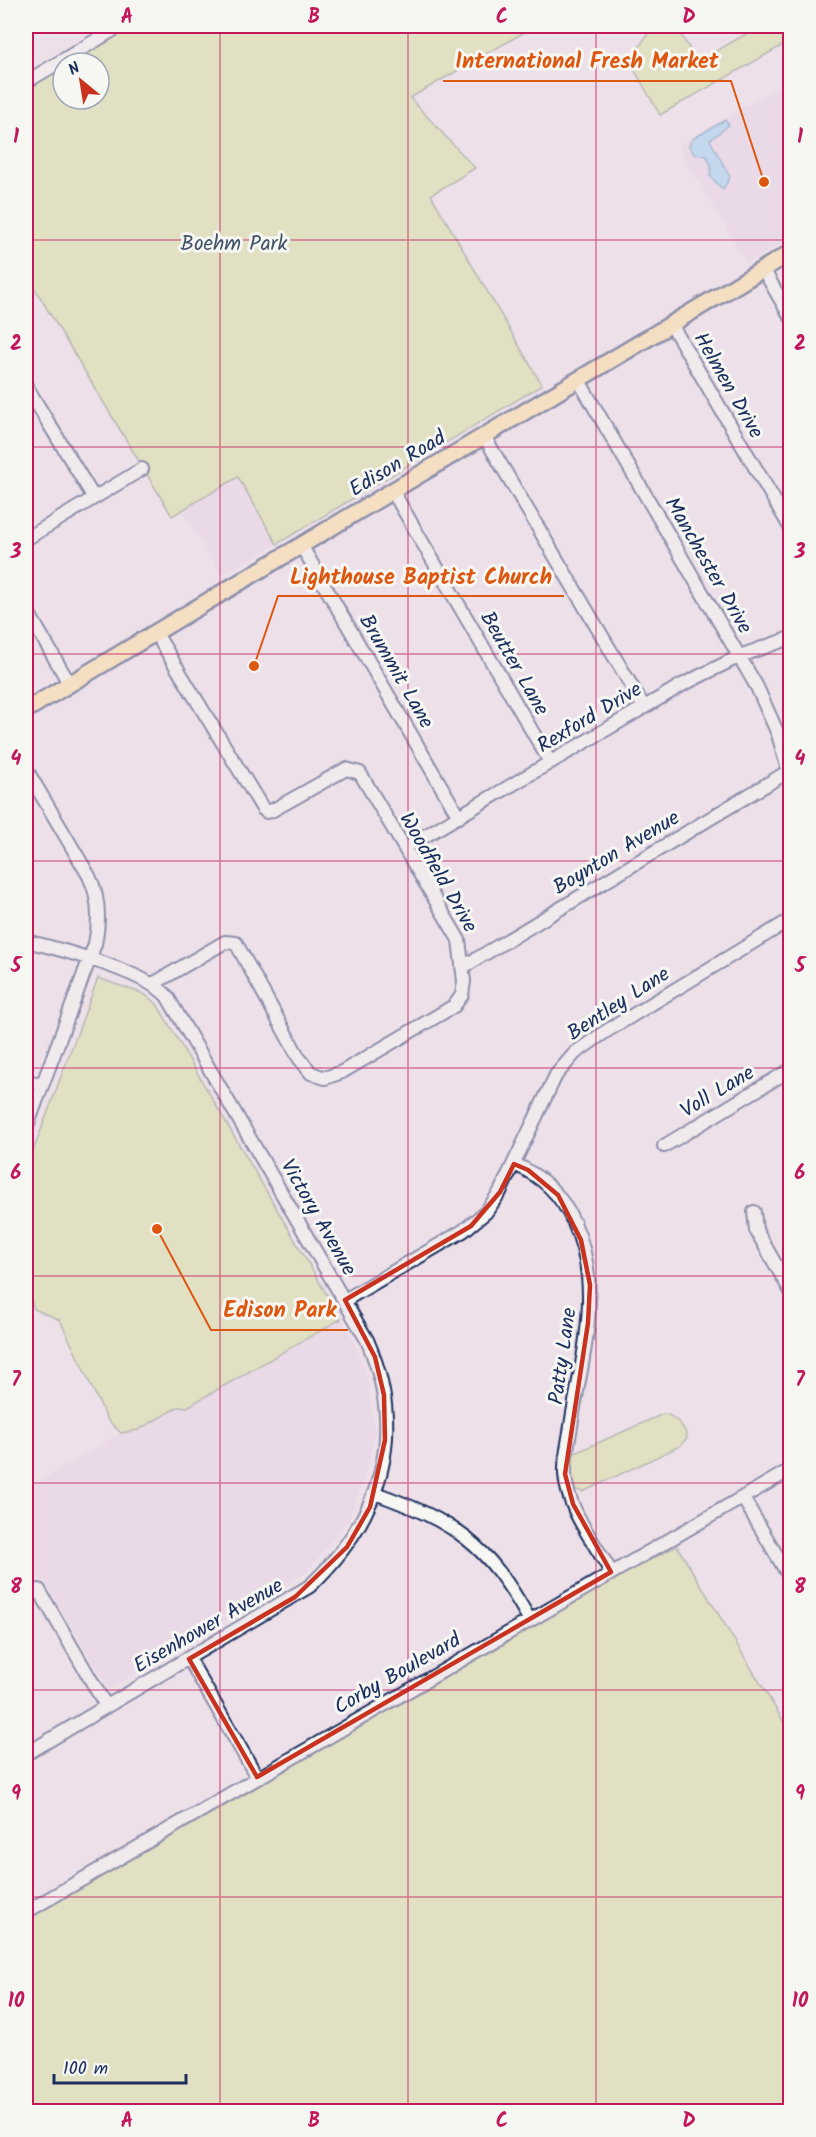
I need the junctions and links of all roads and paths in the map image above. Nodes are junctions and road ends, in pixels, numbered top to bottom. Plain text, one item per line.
1 (116, 26) edge
2 (26, 82) edge
3 (790, 253) edge
4 (763, 269) junction
5 (790, 316) edge
6 (671, 324) junction
7 (578, 379) junction
8 (26, 386) edge
9 (484, 436) junction
10 (142, 470) dead end
11 (392, 490) junction
12 (94, 498) junction
13 (790, 527) edge
14 (26, 538) edge
15 (301, 545) junction
16 (26, 609) edge
17 (155, 632) junction
18 (790, 638) edge
19 (740, 656) junction
20 (69, 683) junction
21 (644, 707) junction
22 (26, 710) edge
23 (550, 762) junction
24 (26, 769) edge
25 (790, 774) edge
26 (459, 817) junction
27 (413, 843) dead end
28 (790, 920) edge
29 (26, 941) edge
30 (89, 960) junction
31 (463, 967) junction
32 (153, 984) junction
33 (790, 1070) edge
34 (26, 1080) edge
35 (41, 1086) junction
36 (26, 1129) edge
37 (664, 1146) dead end
38 (514, 1164) junction
39 (754, 1212) dead end
40 (790, 1290) edge
41 (345, 1300) junction
42 (790, 1470) edge
43 (375, 1493) junction
44 (743, 1498) junction
45 (611, 1572) junction
46 (790, 1578) edge
47 (26, 1598) edge
48 (529, 1619) junction
49 (189, 1659) junction
50 (106, 1706) junction
51 (26, 1754) edge
52 (257, 1777) junction
53 (26, 1912) edge

1 - 2 street
3 - 4 main road, Edison Road
4 - 5 street
4 - 6 main road, Edison Road
6 - 7 main road, Edison Road
6 - 13 street, Helmen Drive
7 - 9 main road, Edison Road
7 - 19 street, Manchester Drive
8 - 12 street
9 - 11 main road, Edison Road
9 - 21 street
10 - 12 street
11 - 15 main road, Edison Road
11 - 23 street, Beutter Lane
12 - 14 street
15 - 17 main road, Edison Road
15 - 26 street, Brummit Lane
16 - 20 street
17 - 20 main road, Edison Road
17 - 31 street, Woodfield Drive
18 - 19 street, Rexford Drive
19 - 21 street, Rexford Drive
19 - 25 street, Manchester Drive
20 - 22 main road, Edison Road
21 - 23 street, Rexford Drive
23 - 26 street, Rexford Drive
24 - 30 street
25 - 31 street, Boynton Avenue
26 - 27 street, Rexford Drive
28 - 38 street, Bentley Lane
29 - 30 street
30 - 32 street
30 - 35 street
31 - 32 street, Woodfield Drive
32 - 41 street, Victory Avenue
33 - 37 street, Voll Lane
34 - 35 street
35 - 36 street
38 - 41 street, Bentley Lane
38 - 45 street, Patty Lane
39 - 40 street
41 - 43 street, Victory Avenue
42 - 44 street, Corby Boulevard
43 - 48 street
43 - 49 street, Eisenhower Avenue
44 - 45 street, Corby Boulevard
44 - 46 street
45 - 48 street, Corby Boulevard
47 - 50 street
48 - 52 street, Corby Boulevard
49 - 50 street, Eisenhower Avenue
49 - 52 street
50 - 51 street, Eisenhower Avenue
52 - 53 street, Corby Boulevard

